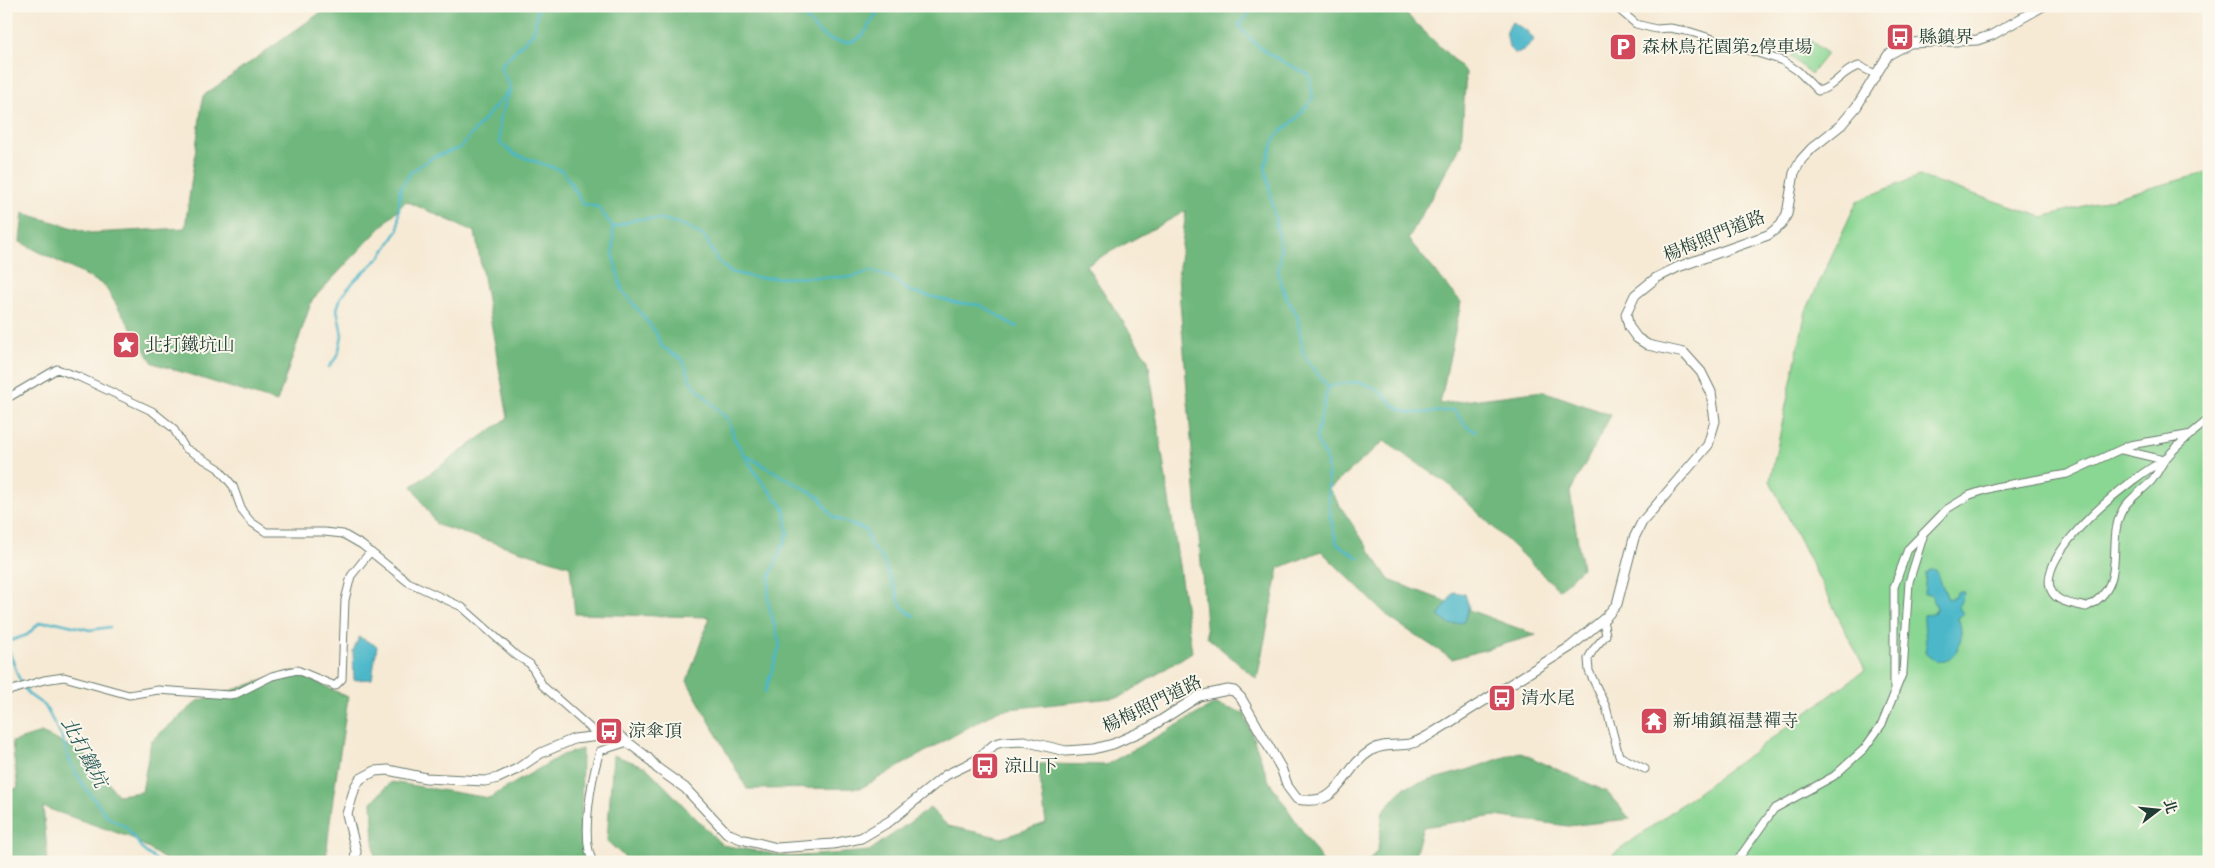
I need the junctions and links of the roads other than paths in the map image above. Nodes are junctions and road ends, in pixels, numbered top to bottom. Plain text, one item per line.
1 (1615, 6) edge
2 (2043, 6) edge
3 (1877, 75) junction
4 (6, 399) edge
5 (2209, 419) edge
6 (2192, 434) junction
7 (2122, 450) junction
8 (2165, 460) junction
9 (1928, 528) junction
10 (370, 552) junction
11 (1603, 620) junction
12 (6, 692) edge
13 (1894, 697) junction
14 (598, 735) junction
15 (628, 742) junction
16 (1645, 769) dead end
17 (355, 862) edge
18 (593, 862) edge
19 (1736, 862) edge

1 - 3 street
2 - 3 street, 楊梅照門道路
3 - 11 street, 楊梅照門道路
4 - 10 street
5 - 6 street
6 - 7 street
6 - 8 street
7 - 8 street
7 - 9 street
8 - 8 street
9 - 13 street
9 - 13 street
10 - 12 street
10 - 14 street
11 - 15 street, 楊梅照門道路
11 - 16 street
13 - 19 street
14 - 15 street, 楊梅照門道路
14 - 17 street, 楊梅照門道路
15 - 18 street

